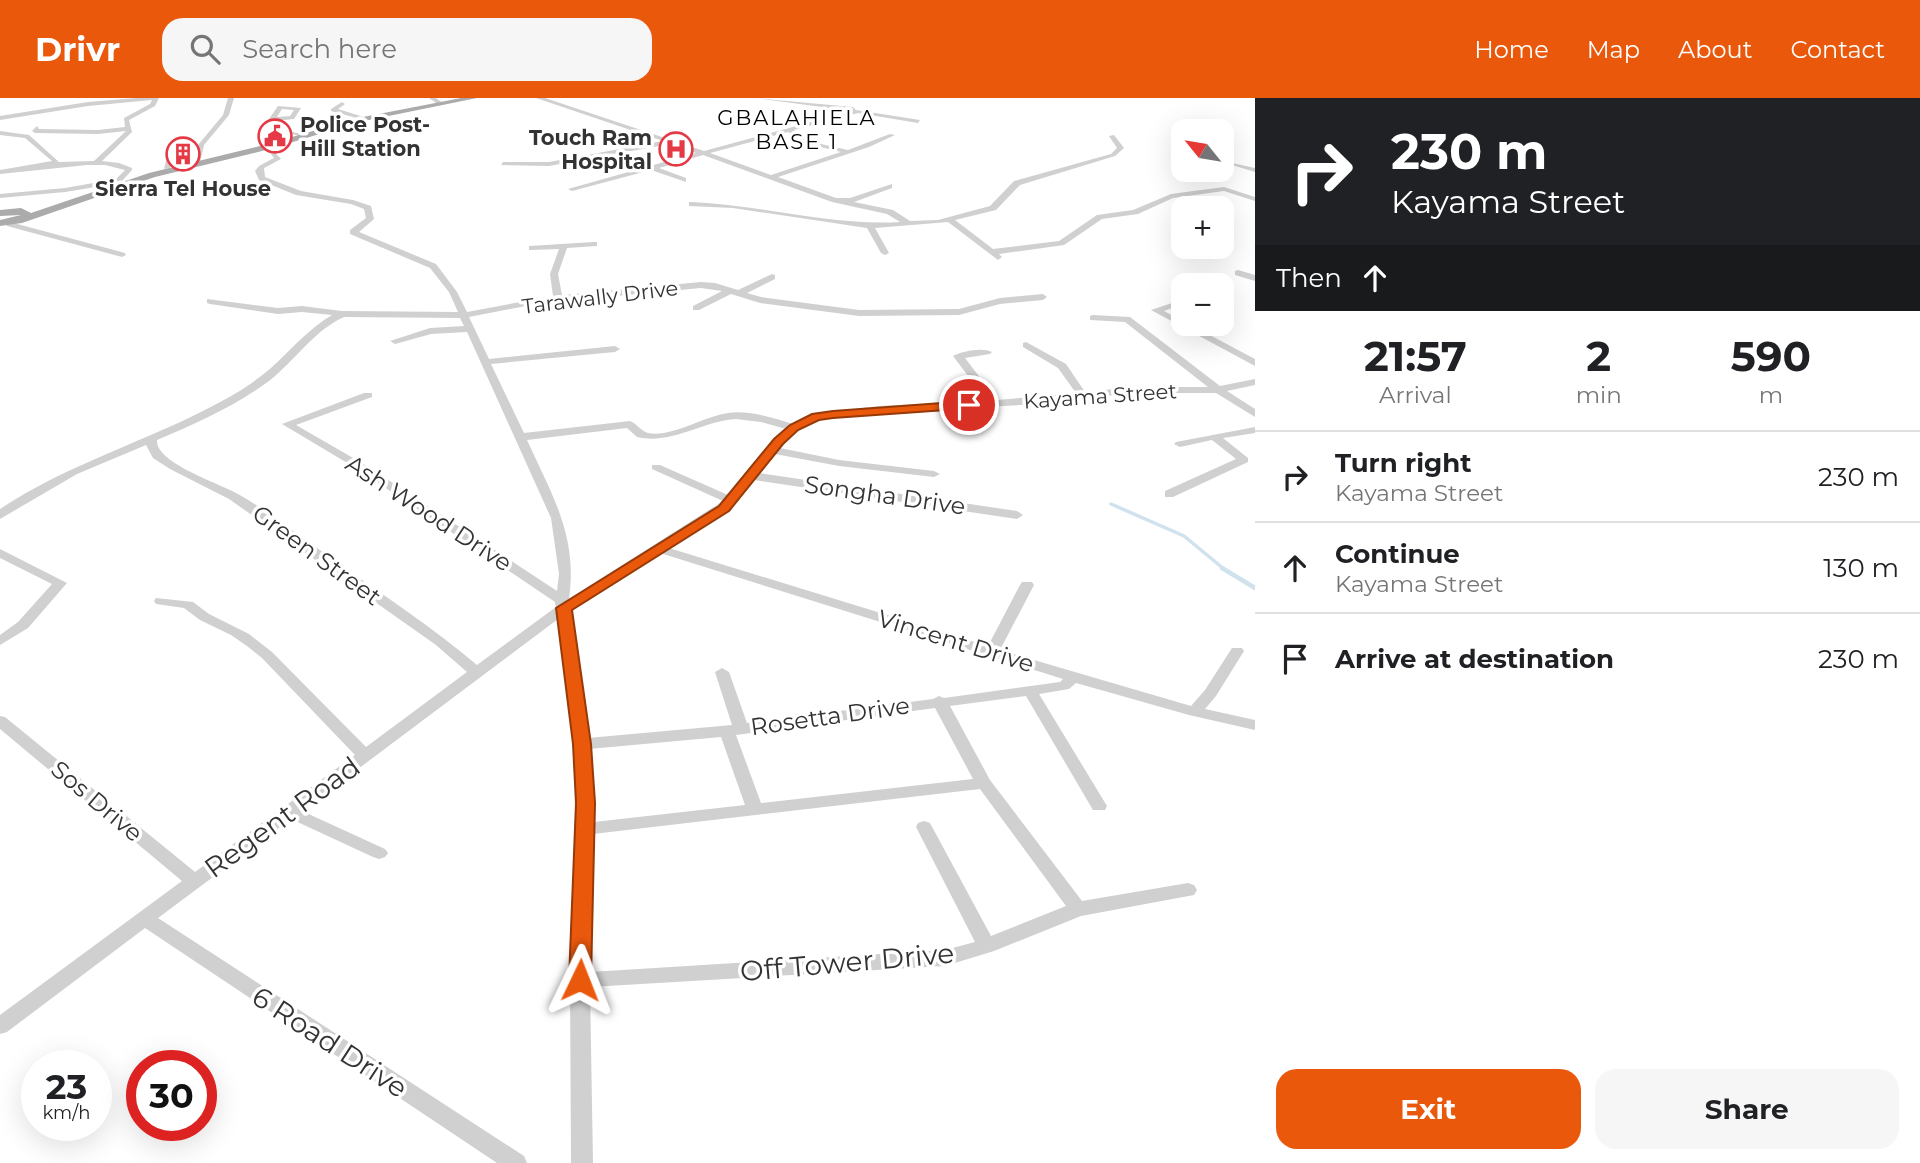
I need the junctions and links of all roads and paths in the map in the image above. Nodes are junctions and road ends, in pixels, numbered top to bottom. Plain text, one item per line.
1 (156, 98) edge
2 (232, 98) edge
3 (460, 98) edge
4 (473, 98) edge
5 (539, 98) edge
6 (757, 98) edge
7 (816, 98) edge
8 (437, 101) edge
9 (806, 103) junction
10 (342, 104) dead end
11 (6, 110) dead end
12 (858, 111) junction
13 (15, 116) junction
14 (0, 118) edge
15 (361, 118) junction
16 (272, 119) dead end
17 (918, 121) dead end
18 (37, 128) dead end
19 (127, 129) junction
20 (788, 129) junction
21 (0, 133) edge
22 (301, 135) junction
23 (892, 135) dead end
24 (1112, 136) dead end
25 (670, 141) junction
26 (267, 148) junction
27 (848, 152) junction
28 (171, 153) dead end
29 (703, 153) junction
30 (198, 161) junction
31 (95, 163) junction
32 (503, 164) dead end
33 (1234, 164) dead end
34 (54, 166) junction
35 (649, 166) junction
36 (166, 169) junction
37 (1255, 170) edge
38 (0, 172) edge
39 (772, 177) junction
40 (683, 180) dead end
41 (118, 183) junction
42 (890, 186) dead end
43 (572, 188) dead end
44 (0, 196) edge
45 (1255, 199) edge
46 (844, 201) junction
47 (692, 204) dead end
48 (9, 217) edge
49 (950, 219) junction
50 (909, 224) junction
51 (870, 226) junction
52 (0, 228) edge
53 (594, 244) dead end
54 (564, 246) junction
55 (532, 248) dead end
56 (993, 252) junction
57 (886, 253) dead end
58 (122, 255) dead end
59 (1001, 261) dead end
60 (1238, 273) dead end
61 (772, 277) dead end
62 (1255, 278) edge
63 (733, 293) junction
64 (558, 298) junction
65 (1043, 298) dead end
66 (210, 301) dead end
67 (1171, 306) edge
68 (696, 309) dead end
69 (342, 314) junction
70 (464, 316) junction
71 (1093, 318) dead end
72 (1171, 318) edge
73 (470, 329) junction
74 (1205, 336) edge
75 (395, 341) dead end
76 (1027, 345) dead end
77 (615, 349) dead end
78 (987, 352) dead end
79 (484, 362) junction
80 (1255, 363) edge
81 (1255, 382) edge
82 (1218, 390) junction
83 (368, 396) dead end
84 (1083, 396) junction
85 (994, 403) junction
86 (1255, 414) edge
87 (794, 428) junction
88 (1255, 430) edge
89 (1214, 436) junction
90 (521, 437) junction
91 (151, 443) junction
92 (1180, 444) dead end
93 (771, 450) junction
94 (656, 467) dead end
95 (934, 474) dead end
96 (752, 476) junction
97 (1169, 494) dead end
98 (728, 505) junction
99 (0, 515) edge
100 (1017, 515) dead end
101 (659, 549) junction
102 (0, 553) edge
103 (1027, 585) dead end
104 (161, 601) dead end
105 (563, 604) junction
106 (0, 641) edge
107 (1237, 651) dead end
108 (992, 652) junction
109 (722, 672) dead end
110 (477, 673) junction
111 (1074, 677) junction
112 (1030, 691) junction
113 (939, 701) junction
114 (1194, 712) junction
115 (0, 721) edge
116 (1253, 727) edge
117 (734, 730) junction
118 (582, 744) junction
119 (366, 757) junction
120 (984, 783) junction
121 (1098, 806) dead end
122 (755, 810) junction
123 (288, 811) junction
124 (924, 827) dead end
125 (584, 829) junction
126 (379, 853) dead end
127 (194, 881) junction
128 (1188, 890) dead end
129 (1078, 909) junction
130 (145, 919) junction
131 (986, 946) junction
132 (580, 980) junction
133 (0, 1026) edge
134 (516, 1163) edge
135 (582, 1163) edge

1 - 13 street
1 - 19 street
2 - 30 street
3 - 8 main road
4 - 8 main road
5 - 25 street
6 - 9 street
7 - 9 street
8 - 15 main road
9 - 12 street
10 - 15 street
11 - 13 street
12 - 17 street
12 - 20 street
13 - 14 street
15 - 22 main road
16 - 22 street
18 - 19 street
19 - 31 street
20 - 27 street
20 - 29 street
21 - 34 street
22 - 26 main road
22 - 30 main road
23 - 27 street
24 - 49 street
25 - 29 street
25 - 32 street
26 - 41 main road
26 - 70 street
27 - 39 street
28 - 36 street
29 - 35 street
29 - 39 street
30 - 36 main road
31 - 34 street
31 - 41 street
33 - 37 street
34 - 38 street
35 - 40 street
35 - 43 street
36 - 41 main road
39 - 46 street
41 - 44 street
41 - 48 main road
42 - 46 street
45 - 56 street
46 - 50 street
47 - 51 street
48 - 52 street
48 - 58 street
49 - 50 street
49 - 56 street
50 - 51 street
51 - 57 street
53 - 54 street
54 - 55 street
54 - 64 street
56 - 59 street
60 - 62 street
61 - 63 street
63 - 64 street, Tarawally Drive
63 - 65 street, Tarawally Drive
63 - 68 street
64 - 70 street, Tarawally Drive
66 - 69 street, Tarawally Drive
67 - 72 street
69 - 70 street, Tarawally Drive
69 - 91 street
70 - 73 street
71 - 82 street
73 - 75 street
73 - 79 street
74 - 80 street
76 - 84 street
77 - 79 street
78 - 85 street
79 - 90 street
81 - 82 street, Kayama Street
82 - 84 street, Kayama Street
82 - 86 street
83 - 105 street, Ash Wood Drive
84 - 85 street, Kayama Street
85 - 87 street, Kayama Street
87 - 90 street
87 - 93 street, Kayama Street
88 - 89 street
89 - 92 street
89 - 97 street
90 - 105 street
91 - 99 street
91 - 110 street, Green Street
93 - 95 street
93 - 96 street, Kayama Street
94 - 98 street
96 - 98 street, Kayama Street
96 - 100 street, Songha Drive
98 - 101 street, Kayama Street
101 - 105 street, Kayama Street
101 - 108 street, Vincent Drive
102 - 106 street
103 - 108 street
104 - 119 street
105 - 110 street, Regent Road
105 - 118 street
107 - 114 street
108 - 111 street, Vincent Drive
109 - 117 street
110 - 119 street, Regent Road
111 - 112 street, Rosetta Drive
111 - 114 street, Vincent Drive
112 - 113 street, Rosetta Drive
112 - 121 street
113 - 117 street, Rosetta Drive
113 - 120 street
114 - 116 street, Vincent Drive
115 - 127 street, Sos Drive
117 - 118 street, Rosetta Drive
117 - 122 street
118 - 125 street
119 - 123 street, Regent Road
120 - 122 street
120 - 129 street
122 - 125 street
123 - 126 street
123 - 127 street, Regent Road
124 - 131 street
125 - 132 street
127 - 130 street, Regent Road
128 - 129 street, Off Tower Drive
129 - 131 street, Off Tower Drive
130 - 133 street, Regent Road
130 - 134 street, 6 Road Drive
131 - 132 street, Off Tower Drive
132 - 135 street

